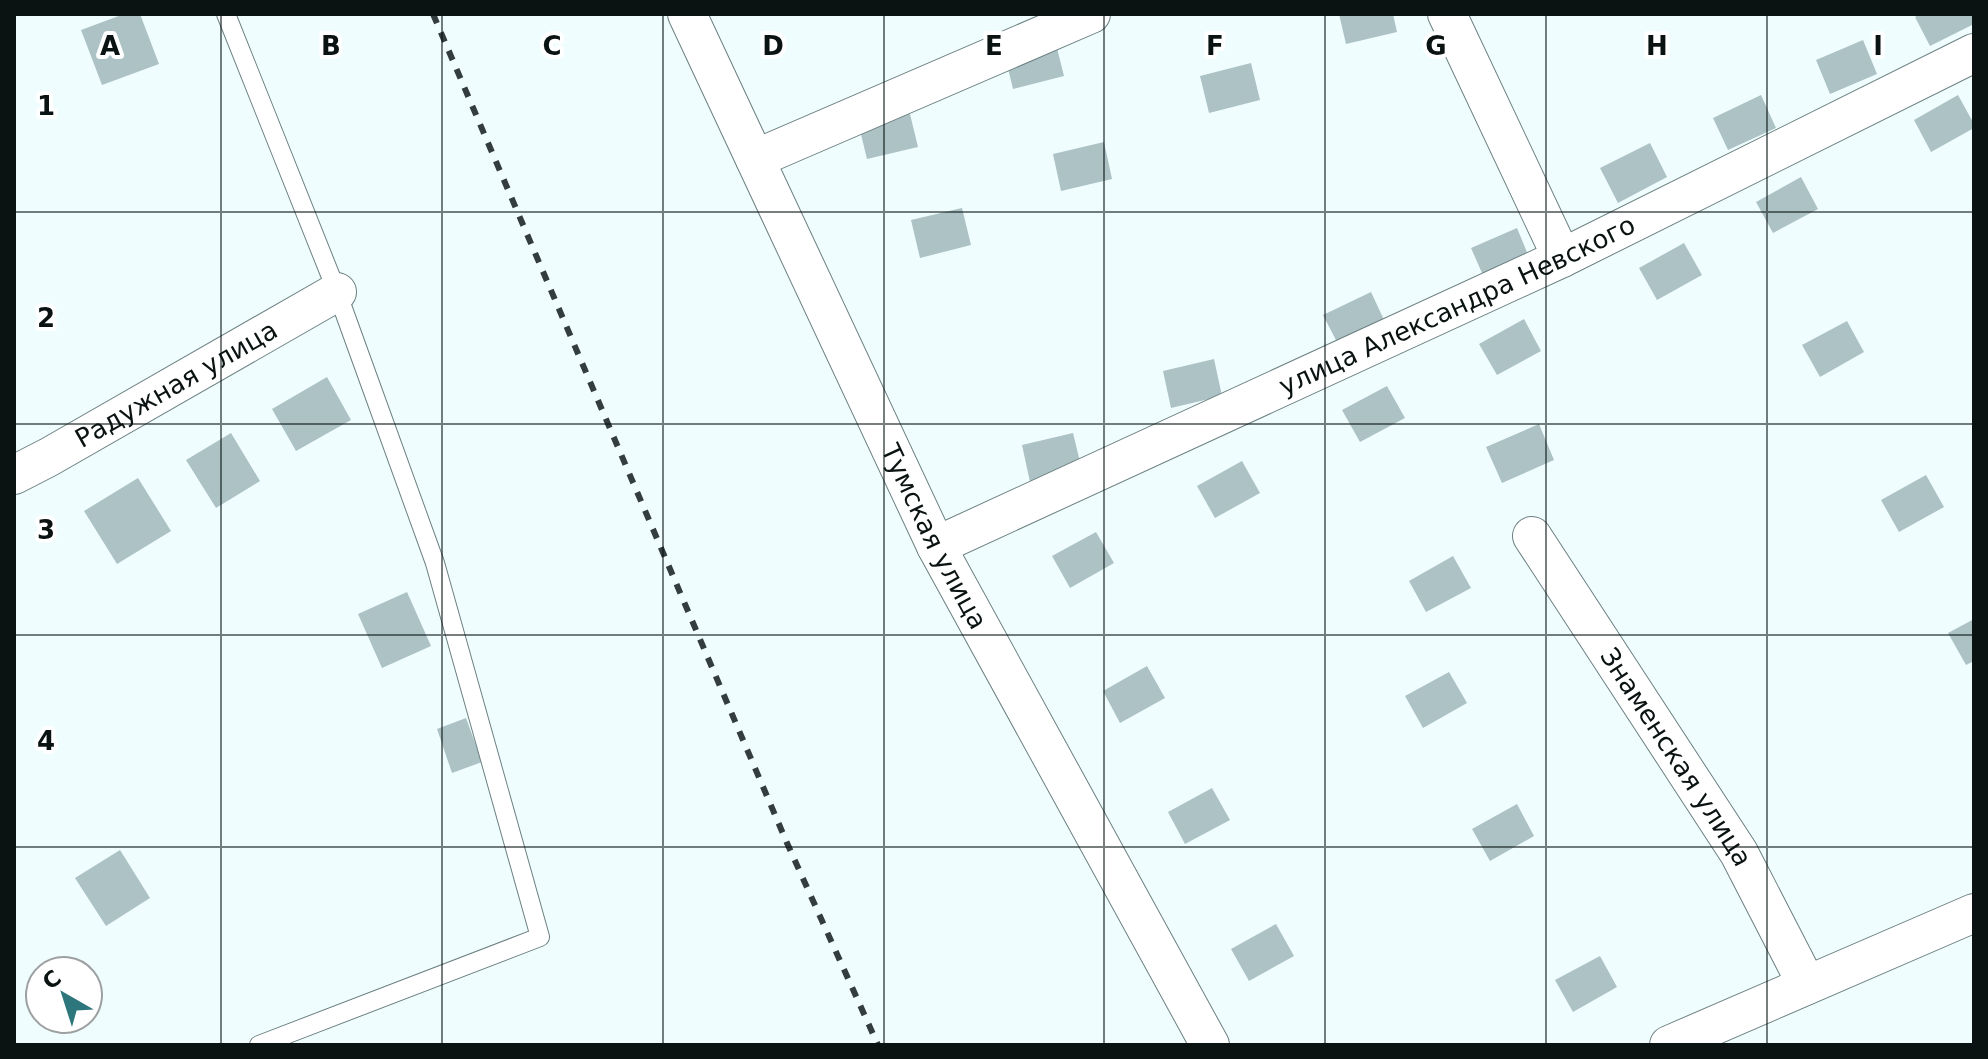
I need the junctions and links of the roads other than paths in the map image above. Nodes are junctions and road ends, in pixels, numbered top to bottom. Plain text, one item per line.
1 (226, 14) edge
2 (687, 14) edge
3 (1091, 14) edge
4 (1447, 14) edge
5 (1974, 53) edge
6 (755, 159) junction
7 (1562, 258) junction
8 (337, 292) junction
9 (14, 475) edge
10 (1532, 536) dead end
11 (936, 546) junction
12 (1974, 913) edge
13 (1807, 985) junction
14 (259, 1045) edge
15 (1210, 1045) edge
16 (1669, 1045) edge

1 - 8 lane
2 - 6 street, Тумская улица
3 - 6 street
4 - 7 street
5 - 7 street, улица Александра Невского
6 - 11 street, Тумская улица
7 - 11 street, улица Александра Невского
8 - 9 street, Радужная улица
8 - 14 lane
10 - 13 street, Знаменская улица
11 - 15 street, Тумская улица
12 - 13 street
13 - 16 street

